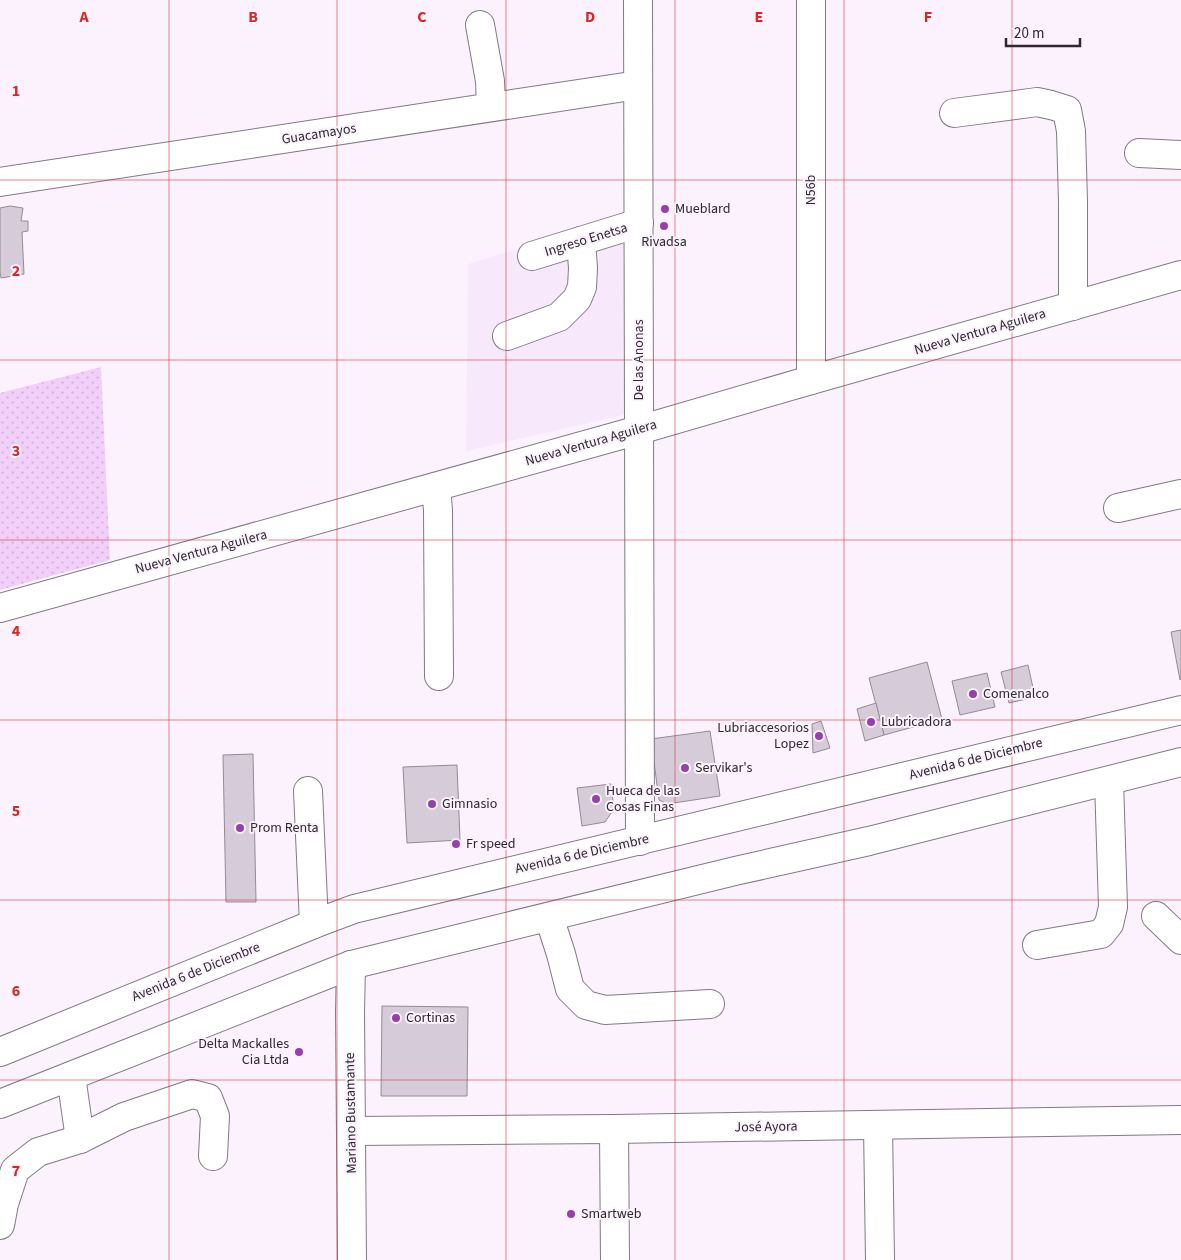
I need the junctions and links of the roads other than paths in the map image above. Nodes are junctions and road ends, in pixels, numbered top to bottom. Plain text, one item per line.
1 (638, 0) edge
2 (811, 0) edge
3 (480, 25) dead end
4 (638, 85) junction
5 (491, 107) junction
6 (954, 113) dead end
7 (1139, 153) dead end
8 (1181, 155) edge
9 (0, 182) edge
10 (639, 223) junction
11 (582, 241) junction
12 (532, 256) dead end
13 (1181, 276) edge
14 (1073, 306) junction
15 (507, 336) dead end
16 (811, 380) junction
17 (639, 430) junction
18 (436, 487) junction
19 (1181, 494) edge
20 (1118, 508) dead end
21 (0, 608) edge
22 (439, 676) dead end
23 (1181, 710) edge
24 (1181, 762) edge
25 (1109, 781) junction
26 (308, 791) dead end
27 (640, 840) junction
28 (1156, 916) dead end
29 (549, 917) junction
30 (314, 924) junction
31 (1181, 940) edge
32 (1037, 945) dead end
33 (351, 965) junction
34 (710, 1004) dead end
35 (0, 1052) edge
36 (71, 1076) junction
37 (0, 1104) edge
38 (1181, 1120) edge
39 (878, 1125) junction
40 (614, 1129) junction
41 (352, 1131) junction
42 (80, 1139) junction
43 (213, 1156) dead end
44 (0, 1225) edge
45 (352, 1260) edge
46 (615, 1260) edge
47 (880, 1260) edge

1 - 4 street, De las Anonas
2 - 16 street, N56b
3 - 5 street
4 - 5 street, Guacamayos
4 - 10 street, De las Anonas
5 - 9 street, Guacamayos
6 - 14 street
7 - 8 street
10 - 11 street, Ingreso Enetsa
10 - 17 street, De las Anonas
11 - 12 street, Ingreso Enetsa
11 - 15 street
13 - 14 street, Nueva Ventura Aguilera
14 - 16 street, Nueva Ventura Aguilera
16 - 17 street, Nueva Ventura Aguilera
17 - 18 street, Nueva Ventura Aguilera
17 - 27 street, De las Anonas
18 - 21 street, Nueva Ventura Aguilera
18 - 22 street
19 - 20 street
23 - 27 street, Avenida 6 de Diciembre
24 - 25 street
25 - 29 street
25 - 32 street
26 - 30 street
27 - 30 street, Avenida 6 de Diciembre
28 - 31 street
29 - 33 street
29 - 34 street
30 - 35 street, Avenida 6 de Diciembre
33 - 36 street
33 - 41 street, Mariano Bustamante
36 - 37 street
36 - 42 street
38 - 39 street, José Ayora
39 - 40 street, José Ayora
39 - 47 street
40 - 41 street, José Ayora
40 - 46 street
41 - 45 street, Mariano Bustamante
42 - 43 street
42 - 44 street

